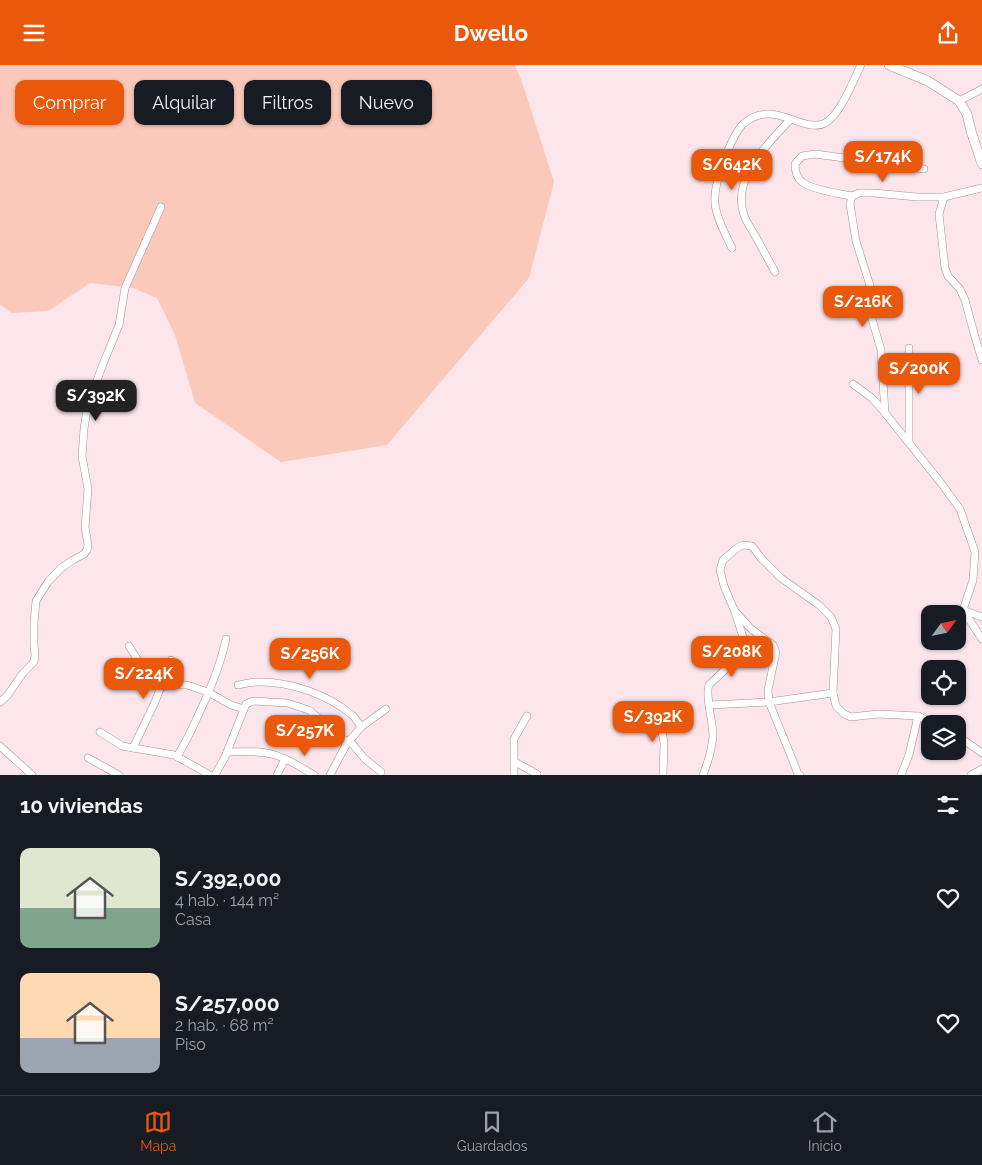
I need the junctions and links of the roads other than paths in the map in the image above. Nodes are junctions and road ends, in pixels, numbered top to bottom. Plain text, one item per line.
1 (861, 65) edge
2 (891, 65) edge
3 (982, 89) edge
4 (959, 101) junction
5 (790, 120) junction
6 (982, 164) edge
7 (924, 169) dead end
8 (982, 188) edge
9 (852, 196) junction
10 (944, 197) junction
11 (161, 207) dead end
12 (732, 248) dead end
13 (775, 273) dead end
14 (909, 348) dead end
15 (982, 360) edge
16 (852, 384) dead end
17 (885, 413) junction
18 (909, 442) junction
19 (965, 605) edge
20 (733, 609) junction
21 (966, 611) edge
22 (966, 615) edge
23 (982, 617) edge
24 (226, 639) dead end
25 (982, 639) edge
26 (129, 645) dead end
27 (171, 660) dead end
28 (238, 685) dead end
29 (161, 687) junction
30 (208, 691) junction
31 (833, 693) junction
32 (0, 702) edge
33 (769, 702) junction
34 (710, 705) junction
35 (244, 709) junction
36 (386, 709) dead end
37 (658, 710) dead end
38 (527, 716) dead end
39 (918, 716) junction
40 (921, 718) edge
41 (361, 727) junction
42 (100, 732) dead end
43 (348, 742) junction
44 (966, 742) edge
45 (0, 746) edge
46 (133, 748) junction
47 (227, 752) junction
48 (982, 753) edge
49 (176, 757) junction
50 (88, 758) dead end
51 (285, 759) junction
52 (515, 762) junction
53 (982, 769) edge
54 (382, 774) edge
55 (537, 774) dead end
56 (31, 775) edge
57 (119, 775) edge
58 (210, 775) edge
59 (215, 775) edge
60 (277, 775) edge
61 (314, 775) edge
62 (330, 775) edge
63 (514, 775) edge
64 (663, 775) edge
65 (703, 775) edge
66 (800, 775) edge
67 (901, 775) edge
68 (971, 775) edge

1 - 5 street
2 - 4 street
3 - 4 street
4 - 6 street
5 - 12 street
5 - 13 street
7 - 9 street
8 - 10 street
9 - 10 street
9 - 17 street
10 - 15 street
11 - 32 street
14 - 18 street
16 - 17 street
17 - 18 street
18 - 19 street
20 - 31 street
20 - 33 street
20 - 34 street
21 - 23 street
22 - 25 street
24 - 30 street
26 - 29 street
27 - 29 street
28 - 41 street
29 - 30 street
29 - 46 street
30 - 35 street
30 - 49 street
31 - 33 street
31 - 39 street
33 - 34 street
33 - 66 street
34 - 65 street
35 - 43 street
35 - 47 street
36 - 41 street
37 - 64 street
38 - 52 street
39 - 40 street
39 - 67 street
41 - 43 street
42 - 46 street
43 - 54 street
43 - 62 street
44 - 48 street
45 - 56 street
46 - 49 street
47 - 51 street
47 - 59 street
49 - 58 street
50 - 57 street
51 - 60 street
51 - 61 street
52 - 55 street
52 - 63 street
53 - 68 street

